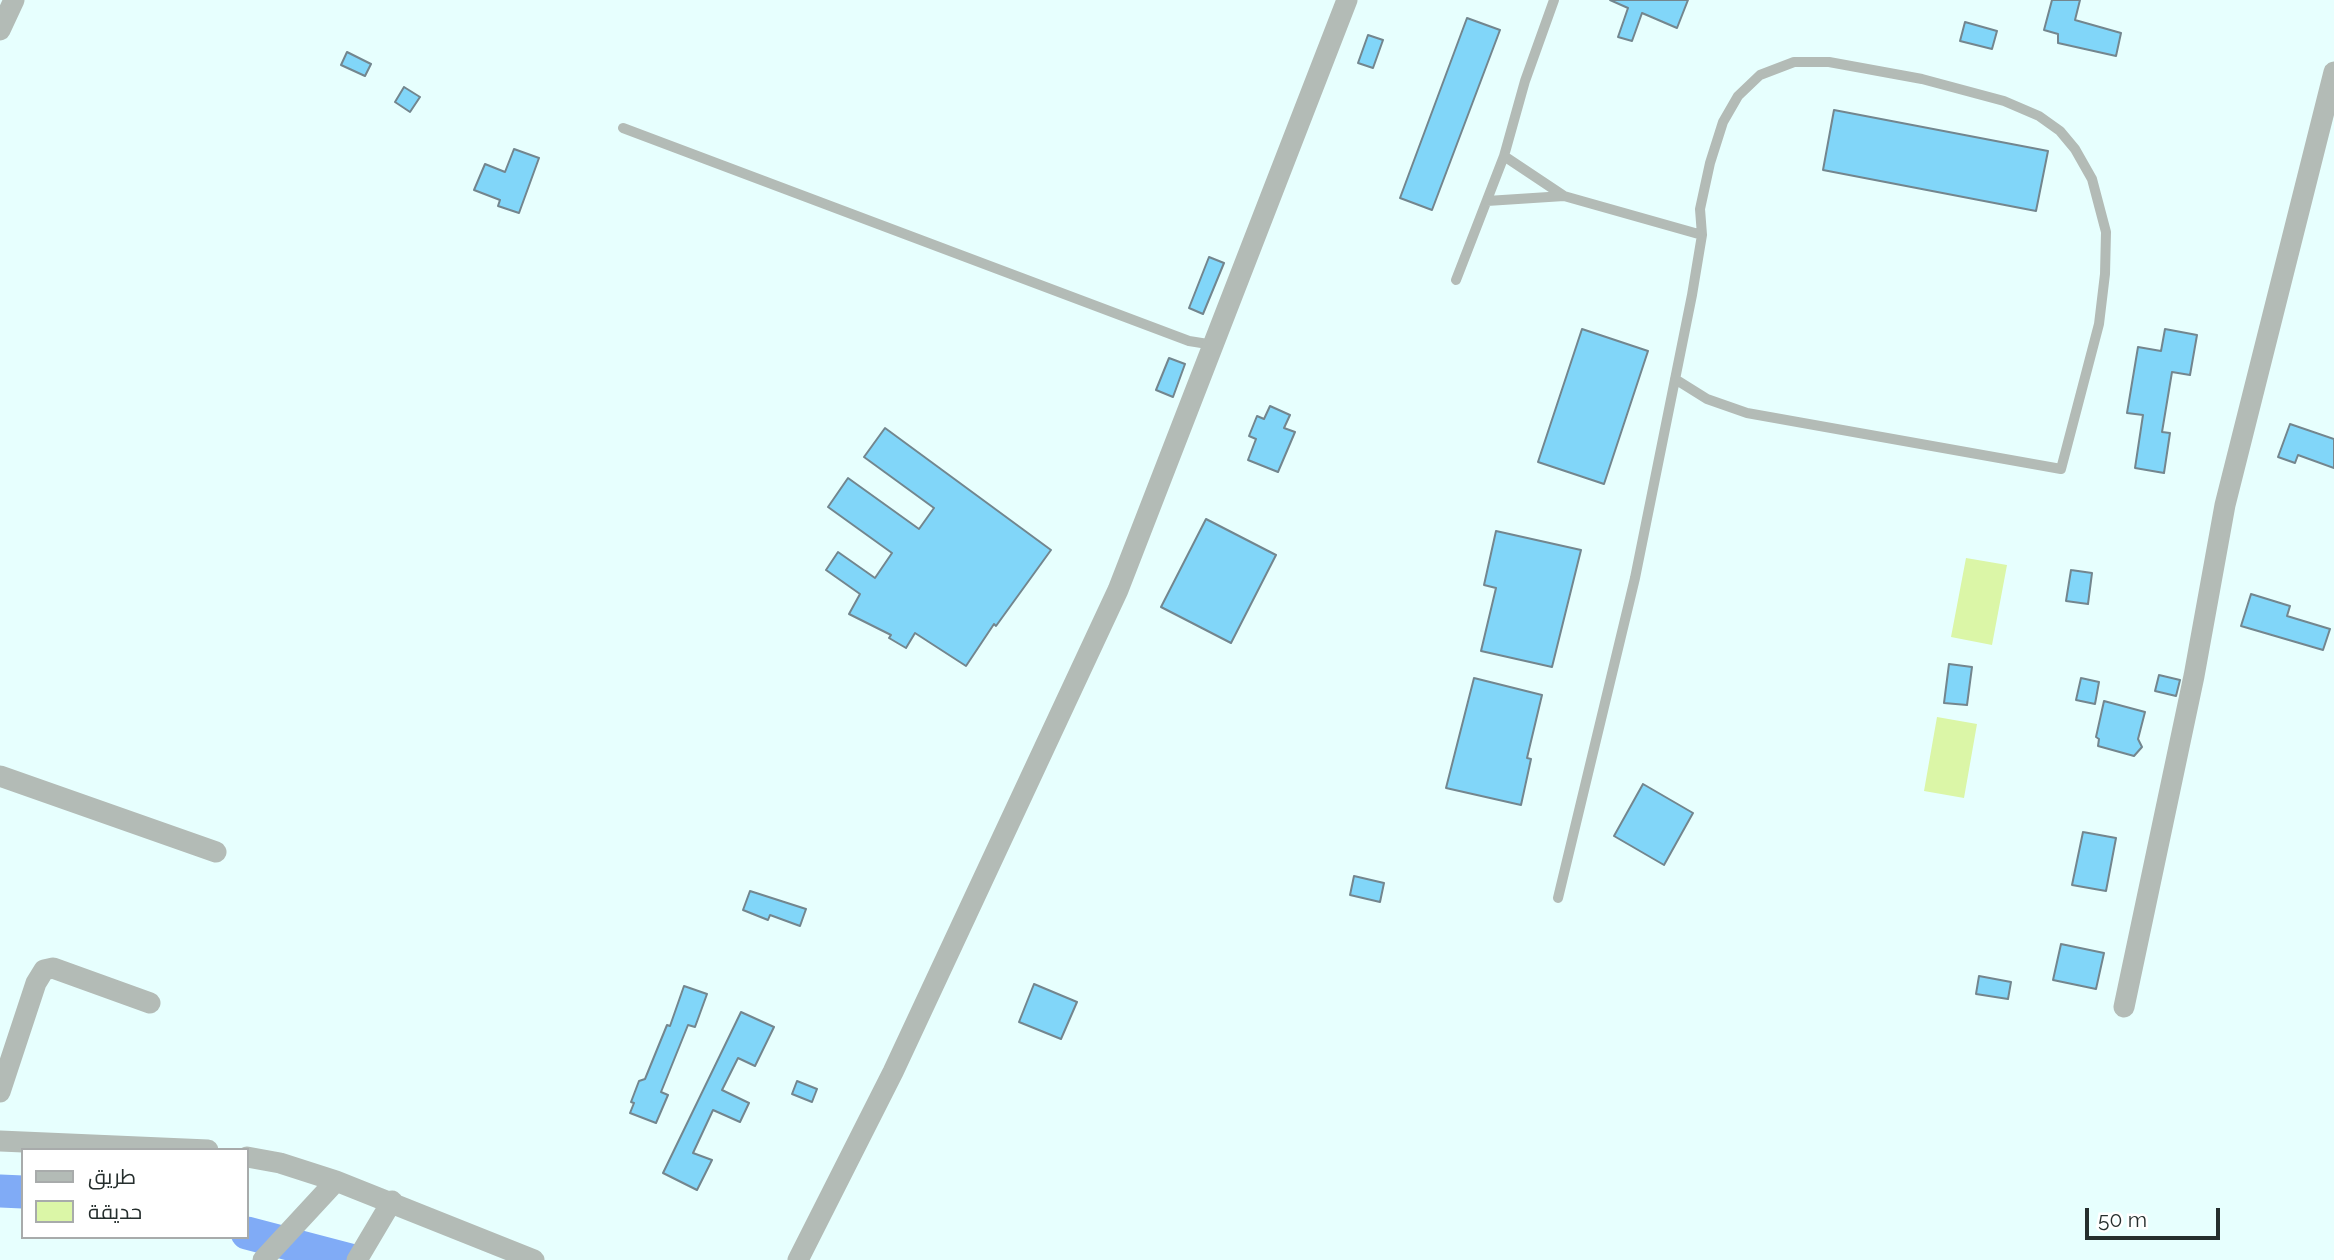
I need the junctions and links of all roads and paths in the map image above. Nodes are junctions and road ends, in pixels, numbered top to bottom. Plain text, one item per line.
1 (14, 0) edge
2 (1347, 0) edge
3 (1554, 0) edge
4 (1, 26) edge
5 (2334, 72) edge
6 (623, 128) dead end
7 (1504, 156) junction
8 (1564, 196) junction
9 (1487, 201) junction
10 (1702, 235) junction
11 (1456, 280) dead end
12 (1214, 345) junction
13 (1675, 379) junction
14 (0, 776) edge
15 (216, 852) dead end
16 (1558, 898) dead end
17 (150, 1003) dead end
18 (2124, 1007) dead end
19 (0, 1092) edge
20 (0, 1141) edge
21 (162, 1148) edge
22 (248, 1157) edge
23 (336, 1181) junction
24 (392, 1201) junction
25 (263, 1260) edge
26 (357, 1260) edge
27 (534, 1260) edge
28 (798, 1260) edge

1 - 4 street
2 - 12 street
3 - 7 lane
5 - 18 street
6 - 12 lane
7 - 8 lane
7 - 9 lane
8 - 9 lane
8 - 10 lane
9 - 11 lane
10 - 13 lane
10 - 13 lane
12 - 28 street
13 - 16 lane
14 - 15 street
17 - 19 street
20 - 21 street
22 - 23 street
23 - 24 street
23 - 25 street
24 - 26 street
24 - 27 street

